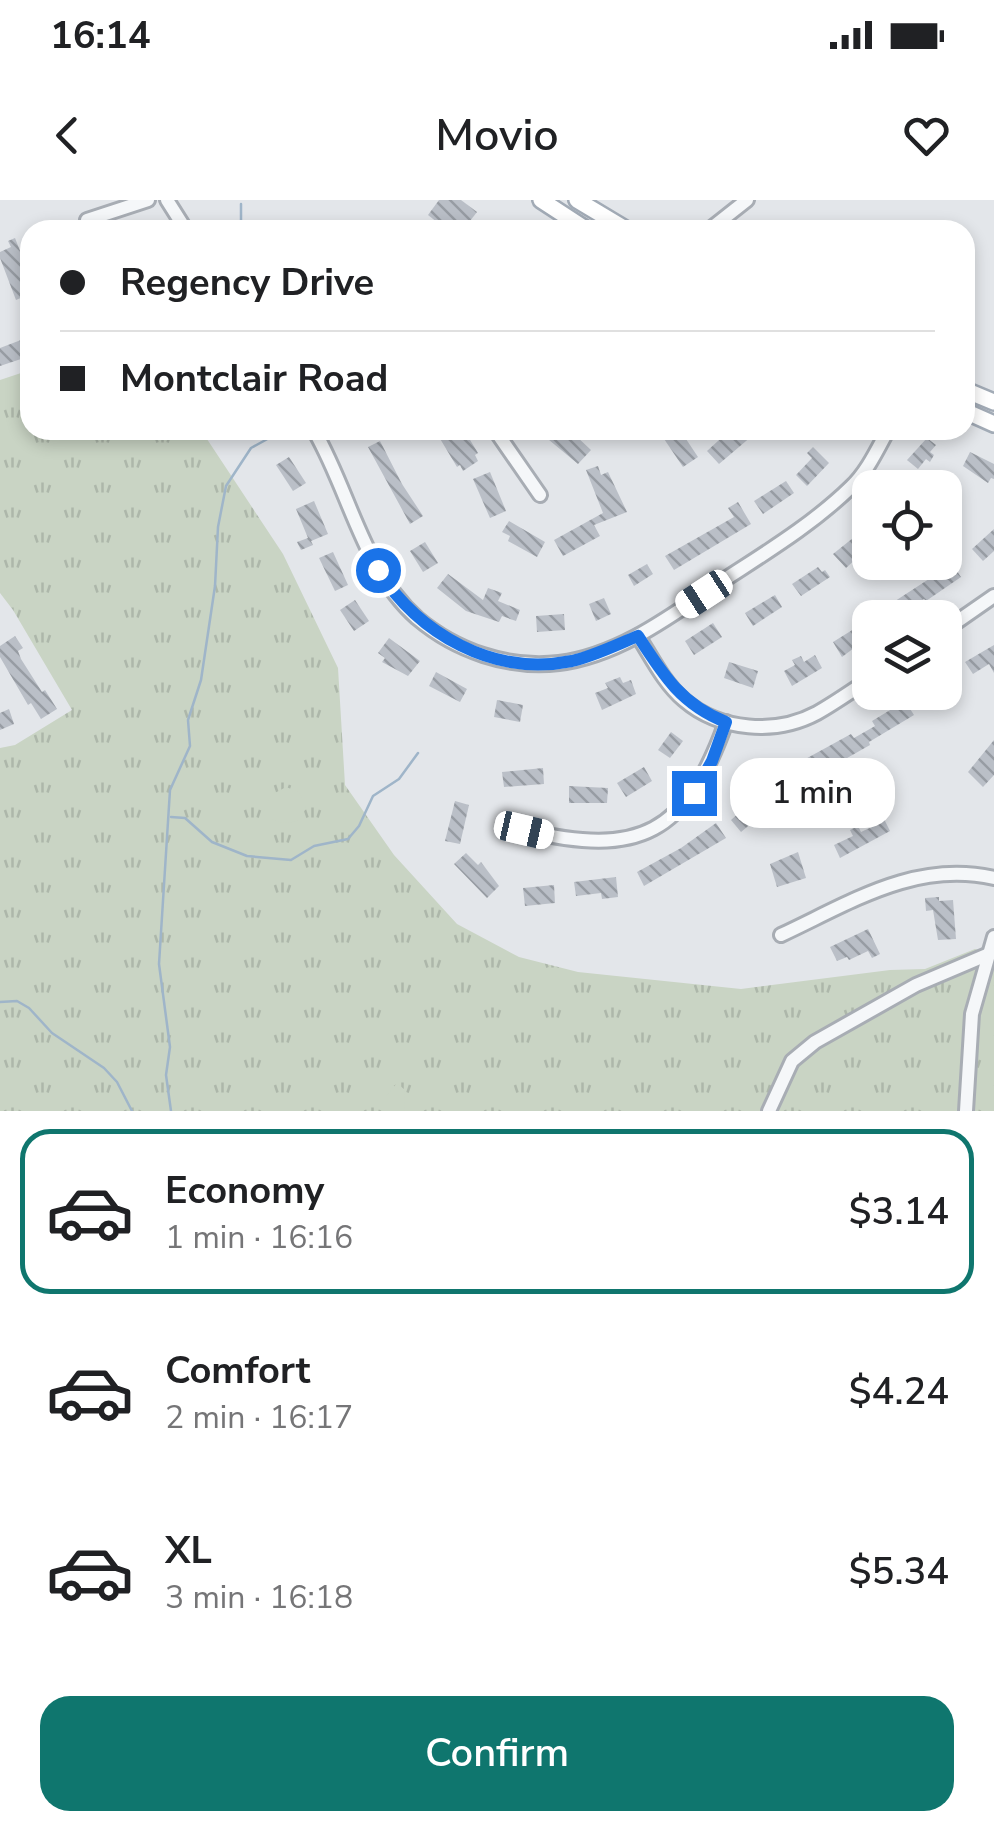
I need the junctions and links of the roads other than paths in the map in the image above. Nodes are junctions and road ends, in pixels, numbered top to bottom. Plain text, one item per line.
1 (148, 200) edge
2 (541, 200) edge
3 (577, 200) edge
4 (747, 200) edge
5 (87, 220) edge
6 (572, 220) edge
7 (610, 220) edge
8 (722, 220) edge
9 (318, 440) edge
10 (502, 440) edge
11 (883, 440) edge
12 (540, 495) dead end
13 (994, 596) edge
14 (962, 618) edge
15 (638, 636) junction
16 (852, 690) edge
17 (726, 722) junction
18 (524, 830) dead end
19 (994, 878) edge
20 (781, 935) dead end
21 (994, 937) edge
22 (988, 954) junction
23 (769, 1111) edge
24 (966, 1111) edge

1 - 5 street
2 - 6 main road
3 - 7 main road
4 - 8 street
9 - 15 street
10 - 12 street
11 - 15 street
13 - 14 street
15 - 17 street
16 - 17 street
17 - 18 street
19 - 20 street
21 - 22 street
22 - 23 street
22 - 24 street

